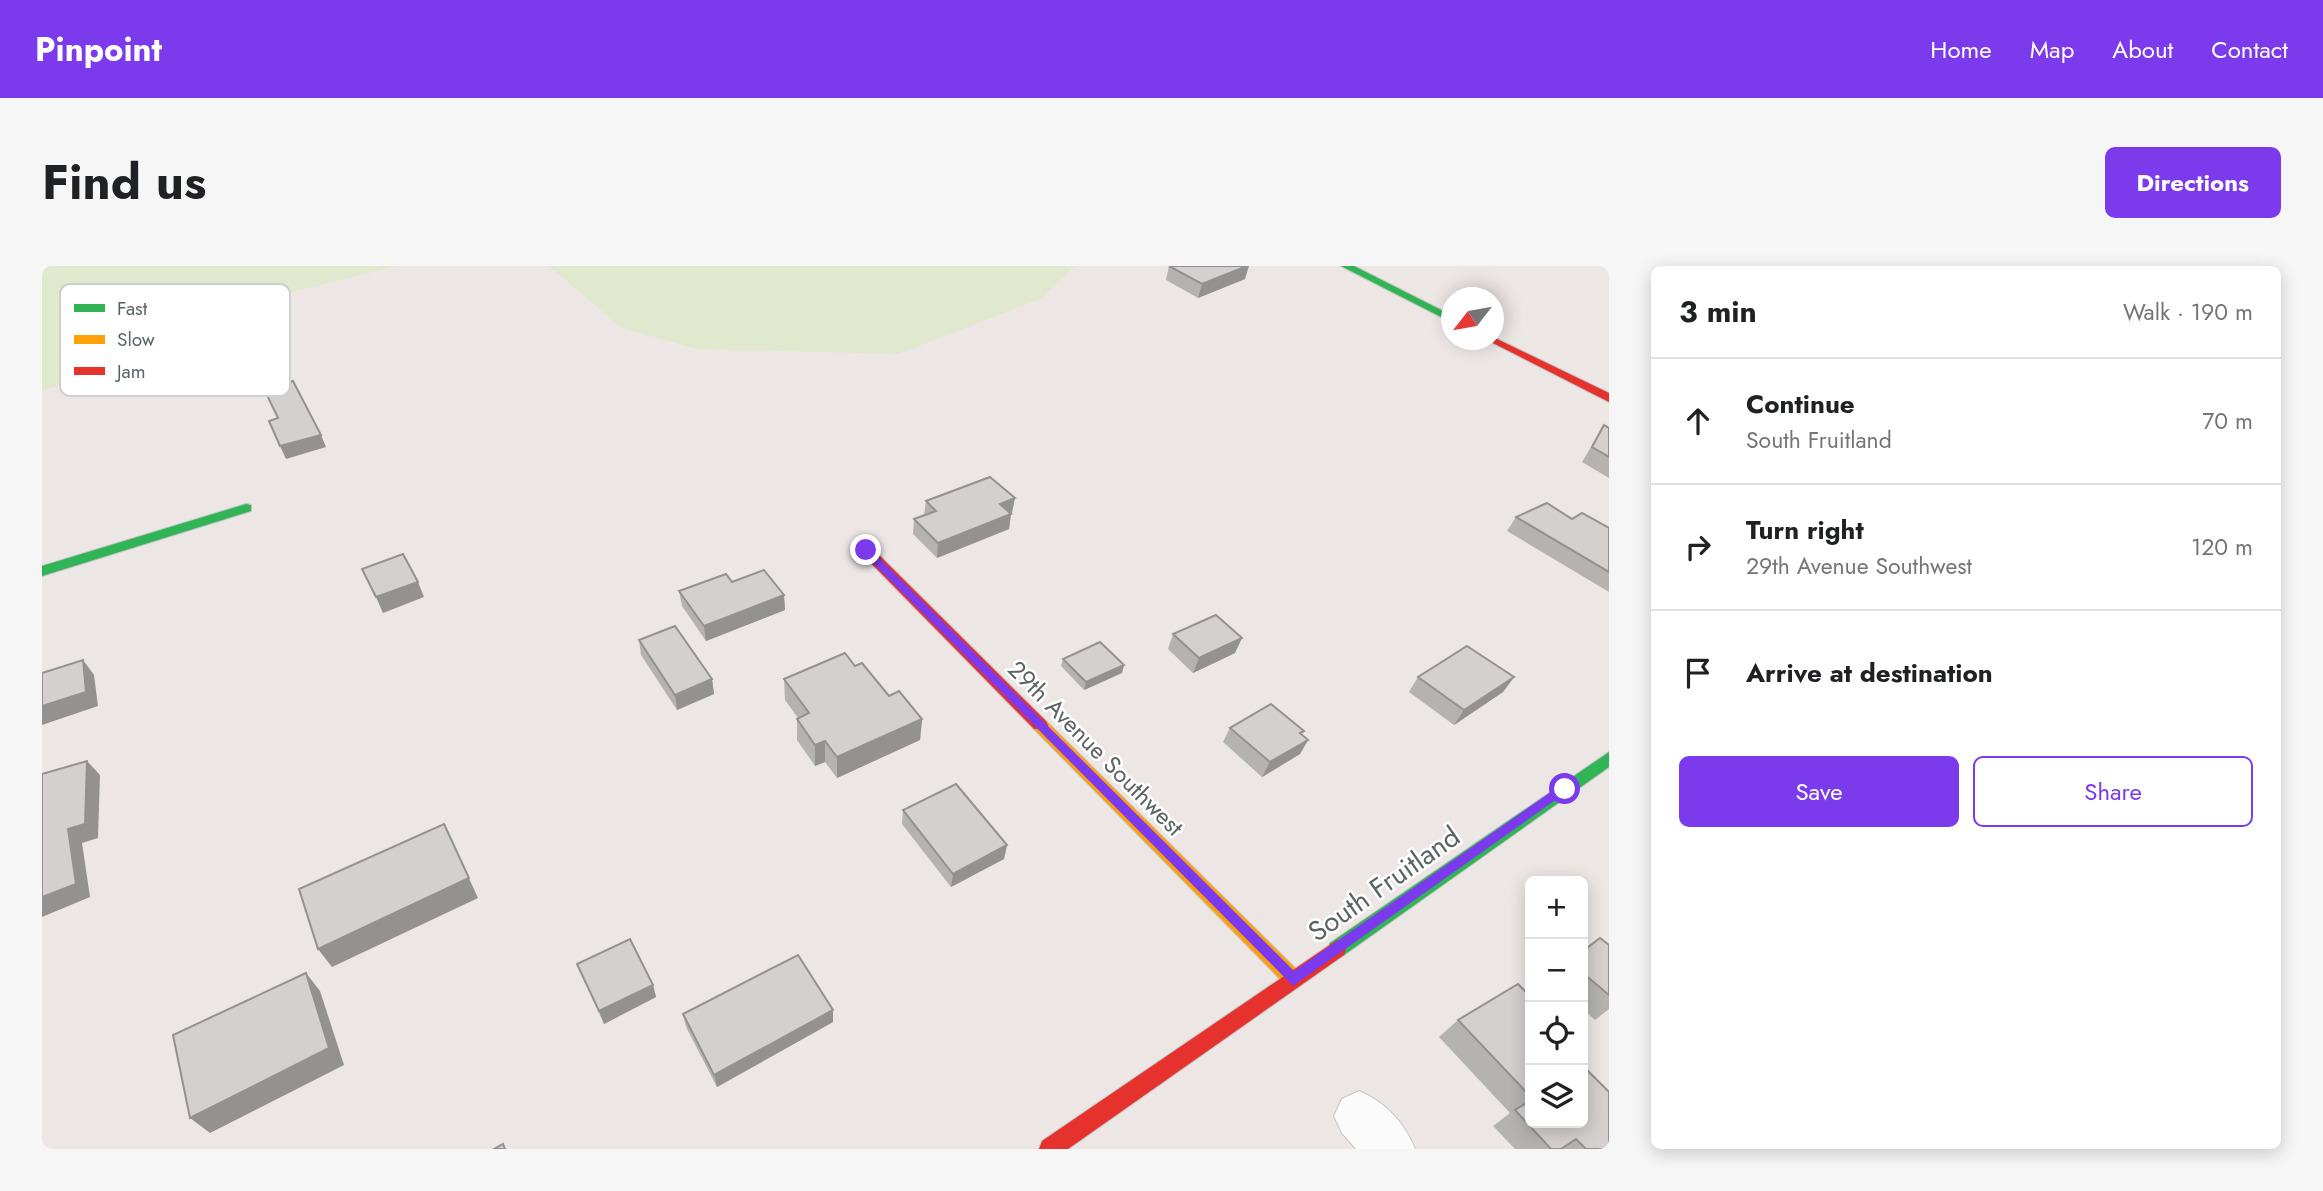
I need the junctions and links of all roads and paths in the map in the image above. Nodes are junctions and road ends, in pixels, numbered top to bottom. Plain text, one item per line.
1 (1346, 266) edge
2 (1441, 314) edge
3 (1504, 346) edge
4 (1609, 398) edge
5 (246, 508) dead end
6 (866, 550) dead end
7 (42, 571) edge
8 (1609, 758) edge
9 (1293, 979) junction
10 (1050, 1149) edge

1 - 2 street
3 - 4 street
5 - 7 street
6 - 9 street, 29th Avenue Southwest
8 - 9 street, South Fruitland
9 - 10 street, South Fruitland

